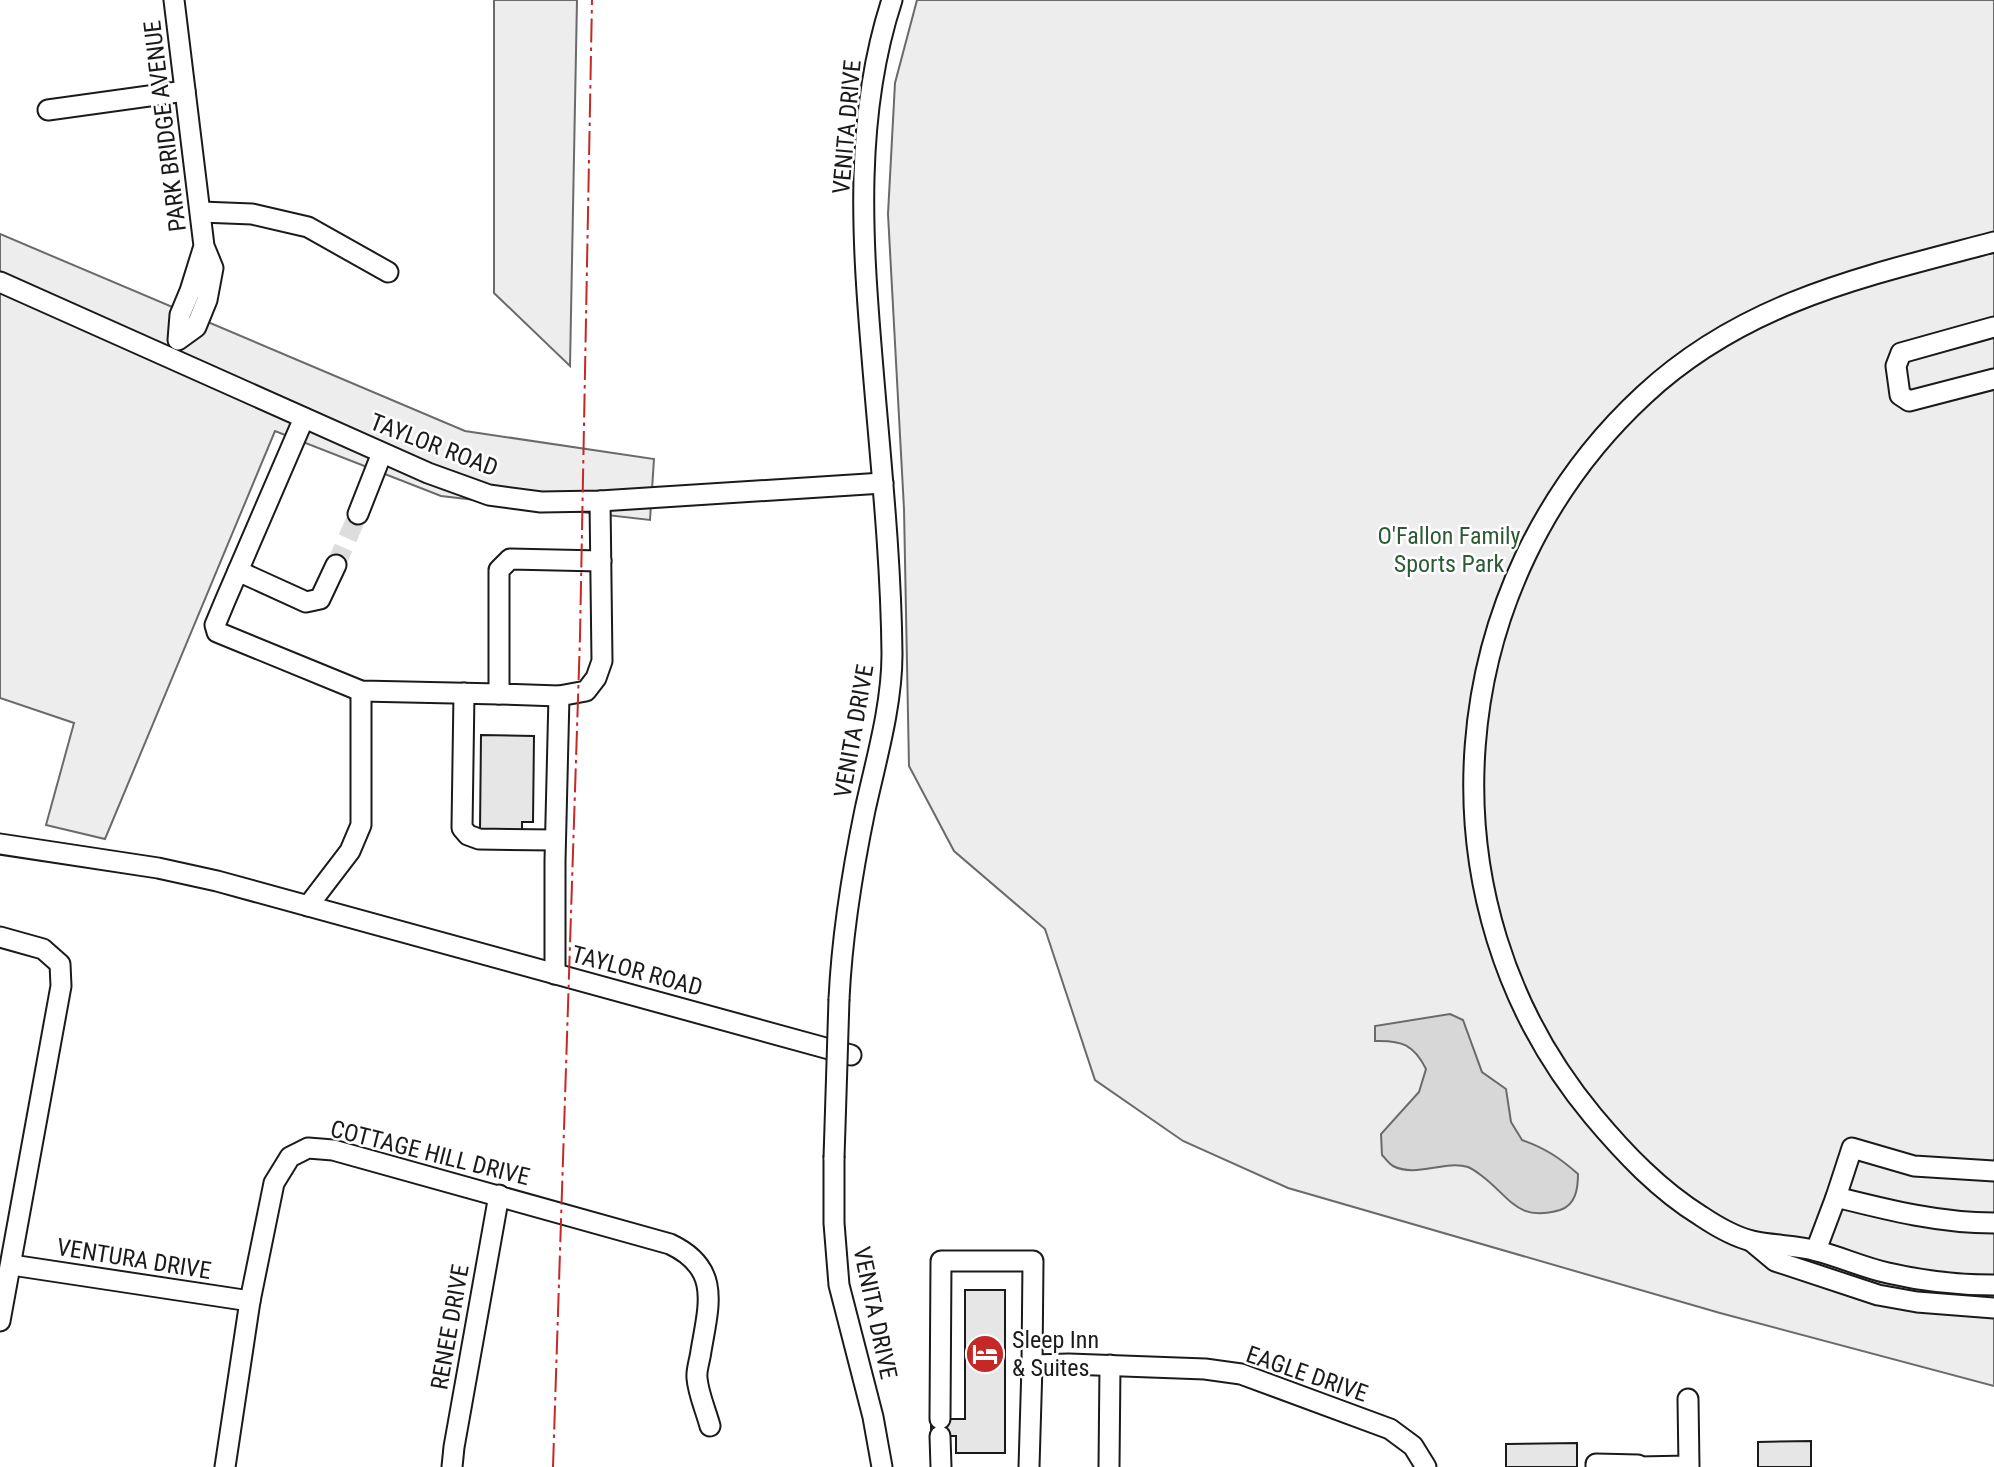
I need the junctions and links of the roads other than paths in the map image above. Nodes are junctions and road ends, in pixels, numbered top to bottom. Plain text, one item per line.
1 (174, 0) edge
2 (891, 0) edge
3 (184, 91) junction
4 (48, 110) dead end
5 (201, 212) junction
6 (1994, 242) edge
7 (388, 272) dead end
8 (0, 282) edge
9 (1994, 327) edge
10 (171, 359) junction
11 (1994, 379) edge
12 (304, 418) junction
13 (382, 453) junction
14 (883, 483) junction
15 (600, 502) junction
16 (358, 514) tunnel mouth
17 (601, 561) junction
18 (336, 565) tunnel mouth
19 (238, 571) junction
20 (361, 691) junction
21 (464, 693) junction
22 (499, 694) junction
23 (559, 696) junction
24 (555, 840) junction
25 (0, 844) edge
26 (308, 906) junction
27 (0, 937) edge
28 (555, 974) junction
29 (851, 1055) dead end
30 (1994, 1171) edge
31 (499, 1195) junction
32 (1836, 1197) junction
33 (1994, 1223) edge
34 (1750, 1241) junction
35 (1816, 1250) junction
36 (12, 1265) junction
37 (1994, 1284) edge
38 (250, 1301) junction
39 (1994, 1308) edge
40 (1, 1310) edge
41 (1032, 1365) junction
42 (1110, 1365) junction
43 (1688, 1399) dead end
44 (710, 1426) dead end
45 (1596, 1465) edge
46 (1638, 1466) edge
47 (1689, 1466) edge
48 (225, 1467) edge
49 (452, 1467) edge
50 (879, 1467) edge
51 (941, 1467) edge
52 (1029, 1467) edge
53 (1109, 1467) edge
54 (1426, 1467) edge

1 - 3 street, PARK BRIDGE AVENUE
2 - 14 street, VENITA DRIVE
3 - 4 street
3 - 5 street, PARK BRIDGE AVENUE
5 - 7 street
5 - 10 street, PARK BRIDGE AVENUE
6 - 34 street
8 - 10 street, TAYLOR ROAD
9 - 11 street
10 - 12 street, TAYLOR ROAD
12 - 13 street, TAYLOR ROAD
12 - 19 street
13 - 15 street, TAYLOR ROAD
13 - 16 street
14 - 15 street, TAYLOR ROAD
14 - 50 street, VENITA DRIVE, bridge
15 - 17 street
17 - 22 street
17 - 23 street
18 - 19 street
19 - 20 street
20 - 21 street
20 - 26 street
21 - 22 street
21 - 24 street
22 - 23 street
23 - 24 street
24 - 28 street
25 - 26 street, TAYLOR ROAD
26 - 28 street, TAYLOR ROAD
27 - 36 street
28 - 29 street, TAYLOR ROAD
30 - 32 street
31 - 38 street, COTTAGE HILL DRIVE
31 - 44 street, COTTAGE HILL DRIVE
31 - 49 street, RENEE DRIVE
32 - 33 street
32 - 35 street
34 - 35 street
34 - 39 street
35 - 37 street
36 - 38 street, VENTURA DRIVE
36 - 40 street
38 - 48 street, COTTAGE HILL DRIVE
41 - 42 street, EAGLE DRIVE
41 - 51 street
41 - 52 street
42 - 53 street
42 - 54 street, EAGLE DRIVE
43 - 47 street
45 - 46 street
46 - 47 street

